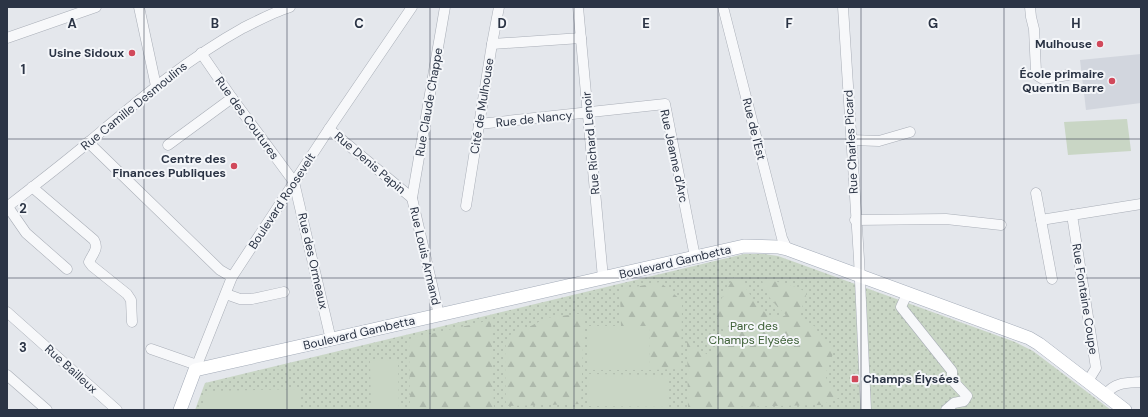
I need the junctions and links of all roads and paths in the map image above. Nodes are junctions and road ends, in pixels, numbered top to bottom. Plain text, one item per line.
1 (96, 7) edge
2 (139, 7) edge
3 (290, 7) edge
4 (412, 7) edge
5 (445, 7) edge
6 (499, 7) edge
7 (578, 7) edge
8 (723, 7) edge
9 (842, 7) edge
10 (1030, 7) edge
11 (279, 9) edge
12 (7, 38) edge
13 (581, 38) junction
14 (492, 44) junction
15 (201, 53) junction
16 (1068, 75) dead end
17 (156, 86) junction
18 (232, 98) junction
19 (588, 113) junction
20 (479, 124) junction
21 (329, 129) junction
22 (910, 132) dead end
23 (851, 140) junction
24 (88, 142) junction
25 (168, 145) dead end
26 (294, 182) junction
27 (32, 187) junction
28 (1036, 193) dead end
29 (412, 198) junction
30 (1141, 204) edge
31 (466, 206) dead end
32 (7, 207) edge
33 (1072, 215) junction
34 (855, 220) junction
35 (1041, 220) junction
36 (1001, 225) dead end
37 (787, 249) junction
38 (695, 258) junction
39 (67, 270) dead end
40 (859, 276) junction
41 (232, 277) junction
42 (603, 278) junction
43 (1052, 279) dead end
44 (284, 292) dead end
45 (226, 294) junction
46 (907, 294) junction
47 (7, 312) edge
48 (439, 315) junction
49 (132, 322) dead end
50 (331, 340) junction
51 (151, 348) dead end
52 (196, 368) junction
53 (7, 375) edge
54 (1088, 381) junction
55 (1141, 382) edge
56 (1106, 394) junction
57 (47, 410) edge
58 (117, 410) edge
59 (180, 410) edge
60 (866, 410) edge
61 (946, 410) edge
62 (1126, 410) edge

1 - 12 street
2 - 17 street
3 - 11 street, Rue Camille Desmoulins
4 - 21 street, Boulevard Roosevelt
5 - 29 street, Rue Claude Chappe
6 - 14 street, Cité de Mulhouse
7 - 13 street, Rue Richard Lenoir
8 - 37 street, Rue de l'Est
9 - 23 street, Rue Charles Picard
10 - 16 street
11 - 15 street, Rue Camille Desmoulins
13 - 14 street
13 - 19 street, Rue Richard Lenoir
14 - 20 street, Cité de Mulhouse
15 - 17 street, Rue Camille Desmoulins
15 - 18 street, Rue des Coutures
17 - 24 street, Rue Camille Desmoulins
18 - 25 street
18 - 26 street, Rue des Coutures
19 - 20 street, Rue de Nancy
19 - 38 street, Rue Jeanne d'Arc
19 - 42 street, Rue Richard Lenoir
20 - 31 street, Cité de Mulhouse
21 - 26 street, Boulevard Roosevelt
21 - 29 street, Rue Denis Papin
22 - 23 street
23 - 34 street, Rue Charles Picard
24 - 27 street, Rue Camille Desmoulins
24 - 41 street
26 - 41 street, Boulevard Roosevelt
26 - 50 street, Rue des Ormeaux
27 - 32 street, Rue Camille Desmoulins
27 - 49 street
28 - 35 street
29 - 48 street, Rue Louis Armand
30 - 33 street
32 - 39 street
33 - 35 street
33 - 54 street, Rue Fontaine Coupe
34 - 36 street
34 - 40 street, Rue Charles Picard
35 - 43 street
37 - 38 main road, Boulevard Gambetta
37 - 40 main road, Boulevard Gambetta
38 - 42 main road, Boulevard Gambetta
40 - 46 main road, Boulevard Gambetta
40 - 60 street, Rue Charles Picard
41 - 45 street, Boulevard Roosevelt
42 - 48 main road, Boulevard Gambetta
44 - 45 street
45 - 52 street, Boulevard Roosevelt
46 - 54 main road, Boulevard Gambetta
46 - 61 street
47 - 58 street, Rue Bailleux
48 - 50 main road, Boulevard Gambetta
50 - 52 main road, Boulevard Gambetta
51 - 52 street
52 - 59 main road, Boulevard Roosevelt
53 - 57 street
54 - 56 main road, Boulevard Gambetta
55 - 56 street
56 - 62 main road, Boulevard Gambetta

